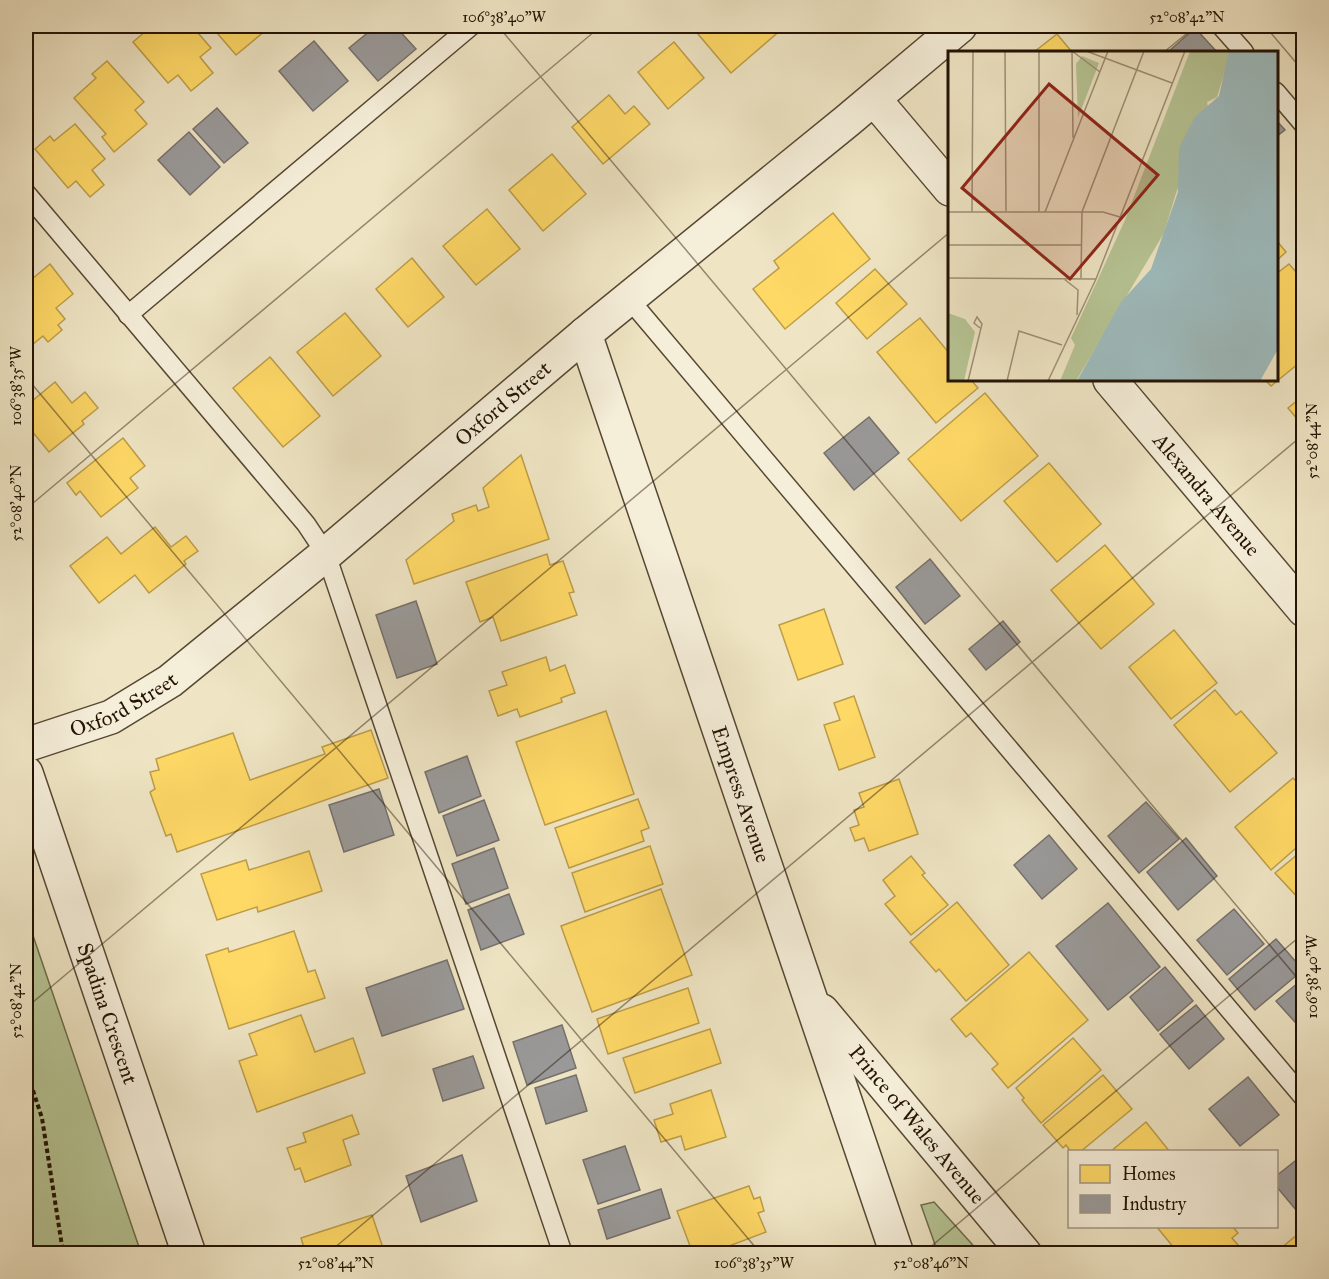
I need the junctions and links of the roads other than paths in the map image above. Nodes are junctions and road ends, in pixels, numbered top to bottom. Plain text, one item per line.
1 (471, 26) edge
2 (960, 26) edge
3 (1221, 26) edge
4 (1243, 51) edge
5 (1278, 94) edge
6 (874, 99) junction
7 (1304, 125) edge
8 (948, 187) edge
9 (26, 193) edge
10 (629, 299) junction
11 (128, 315) junction
12 (585, 334) junction
13 (1111, 381) edge
14 (326, 554) junction
15 (1304, 610) edge
16 (26, 745) edge
17 (26, 773) edge
18 (809, 996) junction
19 (1304, 1098) edge
20 (189, 1254) edge
21 (563, 1254) edge
22 (897, 1254) edge
23 (1025, 1254) edge

1 - 11 lane
2 - 6 street, Oxford Street
3 - 4 lane
5 - 7 lane
6 - 8 street
6 - 10 street, Oxford Street
9 - 11 lane
10 - 12 street, Oxford Street
10 - 19 lane
11 - 14 lane
12 - 14 street, Oxford Street
12 - 18 street, Empress Avenue
13 - 15 street, Alexandra Avenue
14 - 16 street, Oxford Street
14 - 21 lane
17 - 20 street, Spadina Crescent
18 - 22 street, Empress Avenue
18 - 23 street, Prince of Wales Avenue

